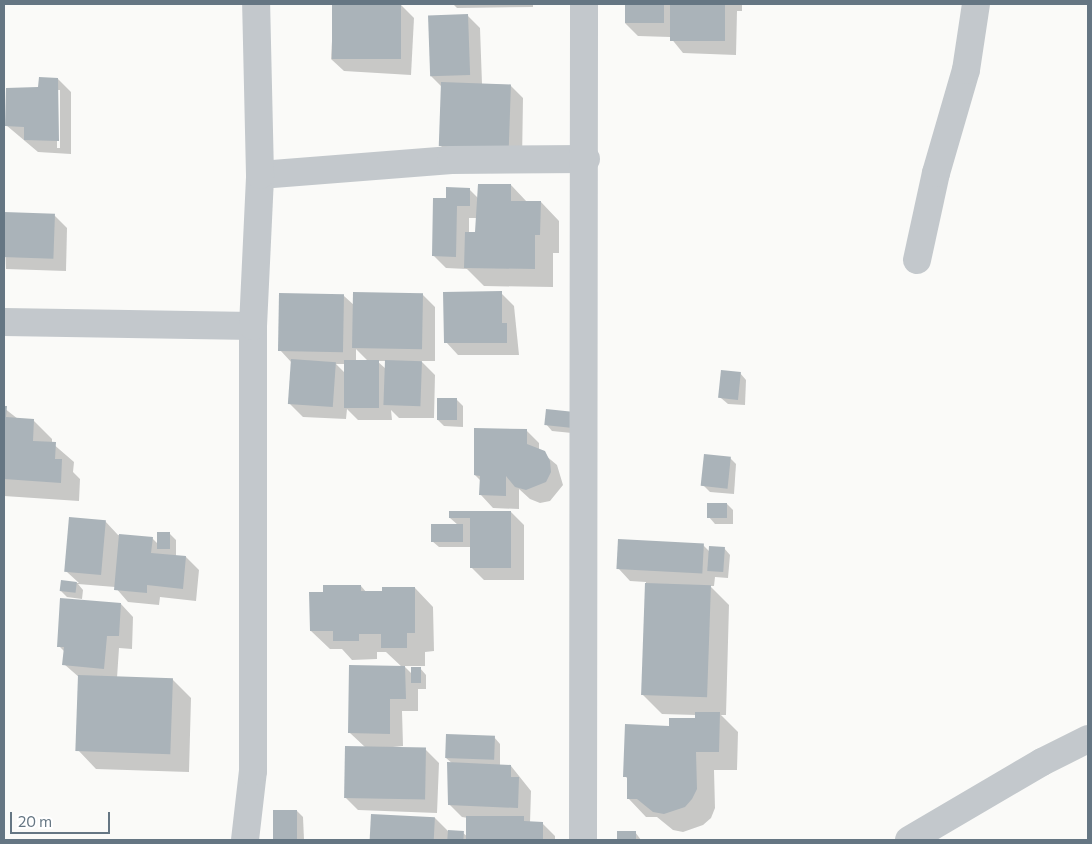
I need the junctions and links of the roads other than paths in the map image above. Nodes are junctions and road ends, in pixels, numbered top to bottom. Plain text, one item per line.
1 (256, 4) edge
2 (584, 4) edge
3 (976, 4) edge
4 (586, 159) junction
5 (260, 176) junction
6 (917, 260) dead end
7 (4, 322) edge
8 (253, 326) junction
9 (1088, 739) edge
10 (245, 840) edge
11 (583, 840) edge
12 (909, 840) edge

1 - 5 street
2 - 4 street
3 - 6 street
4 - 5 street
4 - 11 street
5 - 8 street
7 - 8 street
8 - 10 street
9 - 12 street

